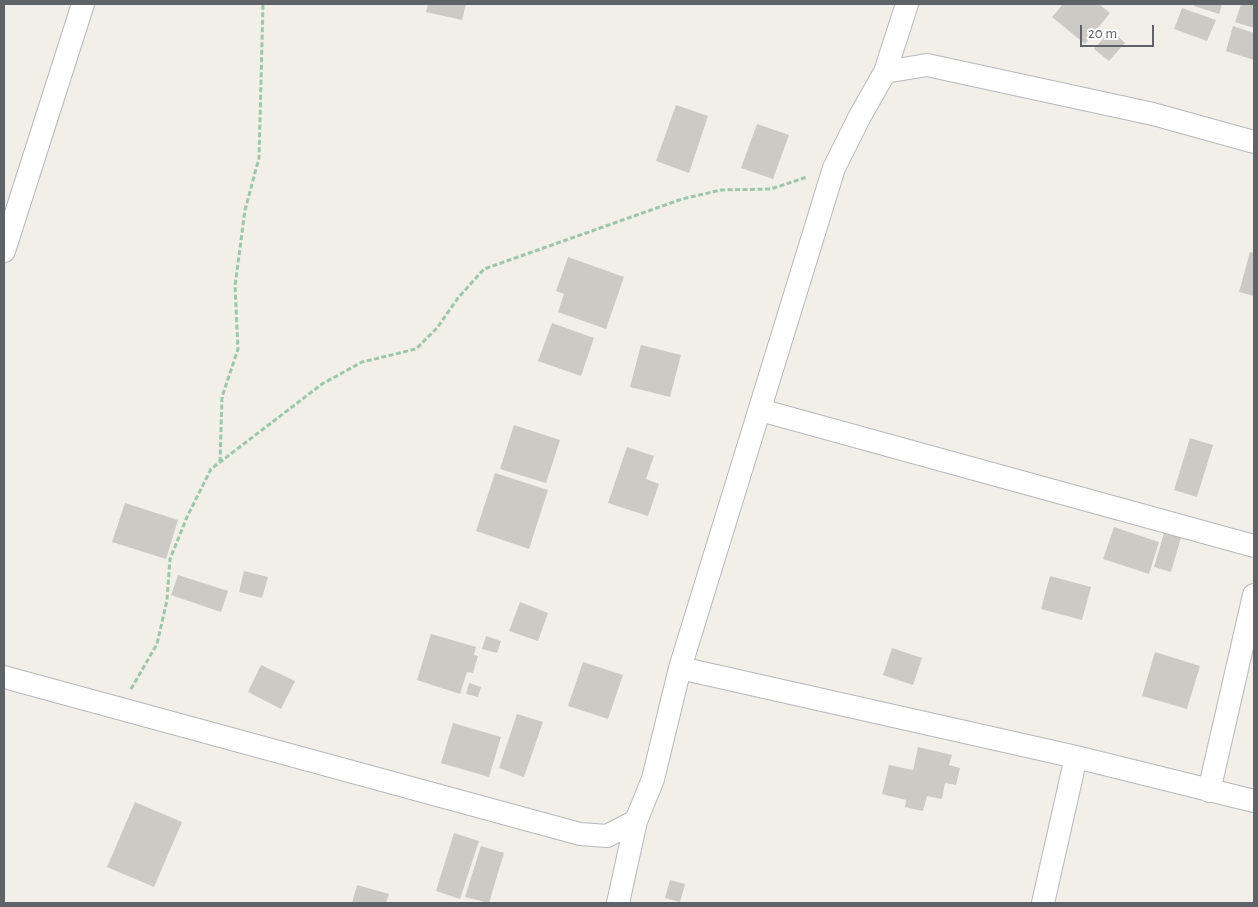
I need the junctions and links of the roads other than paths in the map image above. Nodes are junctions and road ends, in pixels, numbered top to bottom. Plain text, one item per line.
1 (83, 4) edge
2 (907, 4) edge
3 (885, 72) junction
4 (1254, 142) edge
5 (4, 250) edge
6 (760, 410) junction
7 (1254, 546) edge
8 (1254, 595) edge
9 (680, 668) junction
10 (4, 677) edge
11 (1076, 757) junction
12 (1209, 791) junction
13 (1254, 801) edge
14 (636, 821) junction
15 (618, 903) edge
16 (1042, 903) edge

1 - 5 street
2 - 3 street
3 - 4 street
3 - 6 street
6 - 7 street
6 - 9 street
8 - 12 street
9 - 11 street
9 - 14 street
10 - 14 street
11 - 12 street
11 - 16 street
12 - 13 street
14 - 15 street

